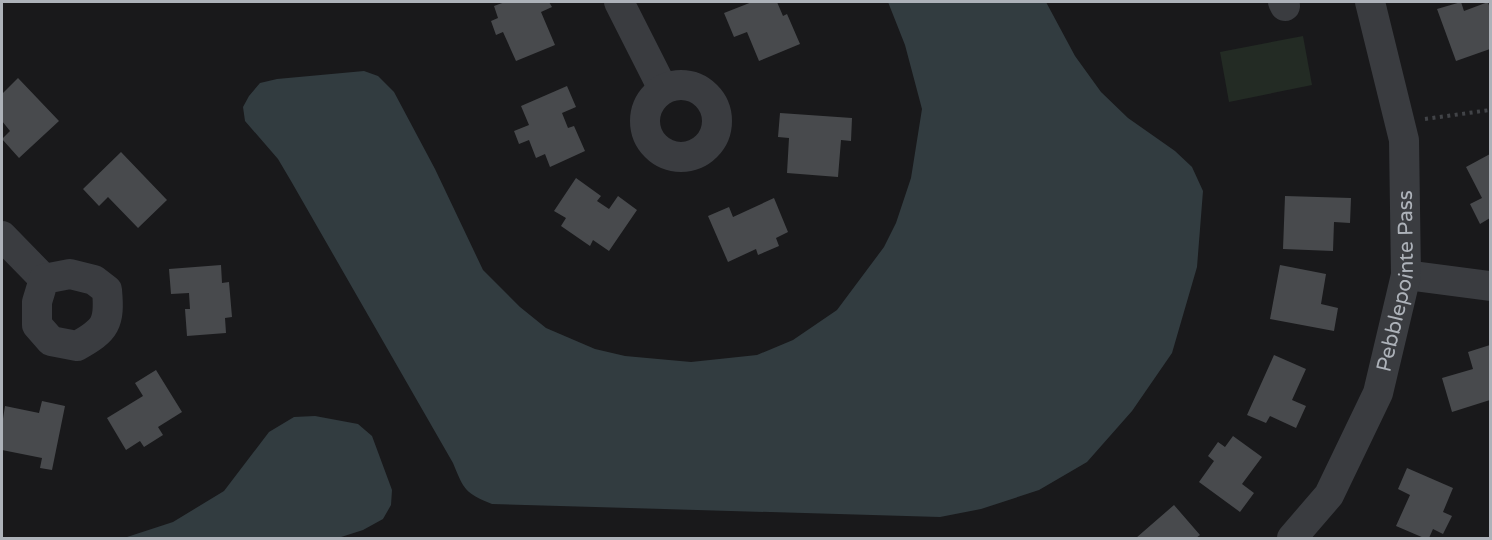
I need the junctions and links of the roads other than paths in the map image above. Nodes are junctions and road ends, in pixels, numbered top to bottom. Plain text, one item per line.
1 (619, 2) edge
2 (1370, 2) edge
3 (663, 89) dead end
4 (2, 236) edge
5 (1406, 275) junction
6 (44, 279) dead end
7 (1491, 286) edge
8 (1292, 538) edge

1 - 3 street
2 - 5 street, Pebblepointe Pass
4 - 6 street
5 - 7 street
5 - 8 street, Pebblepointe Pass

